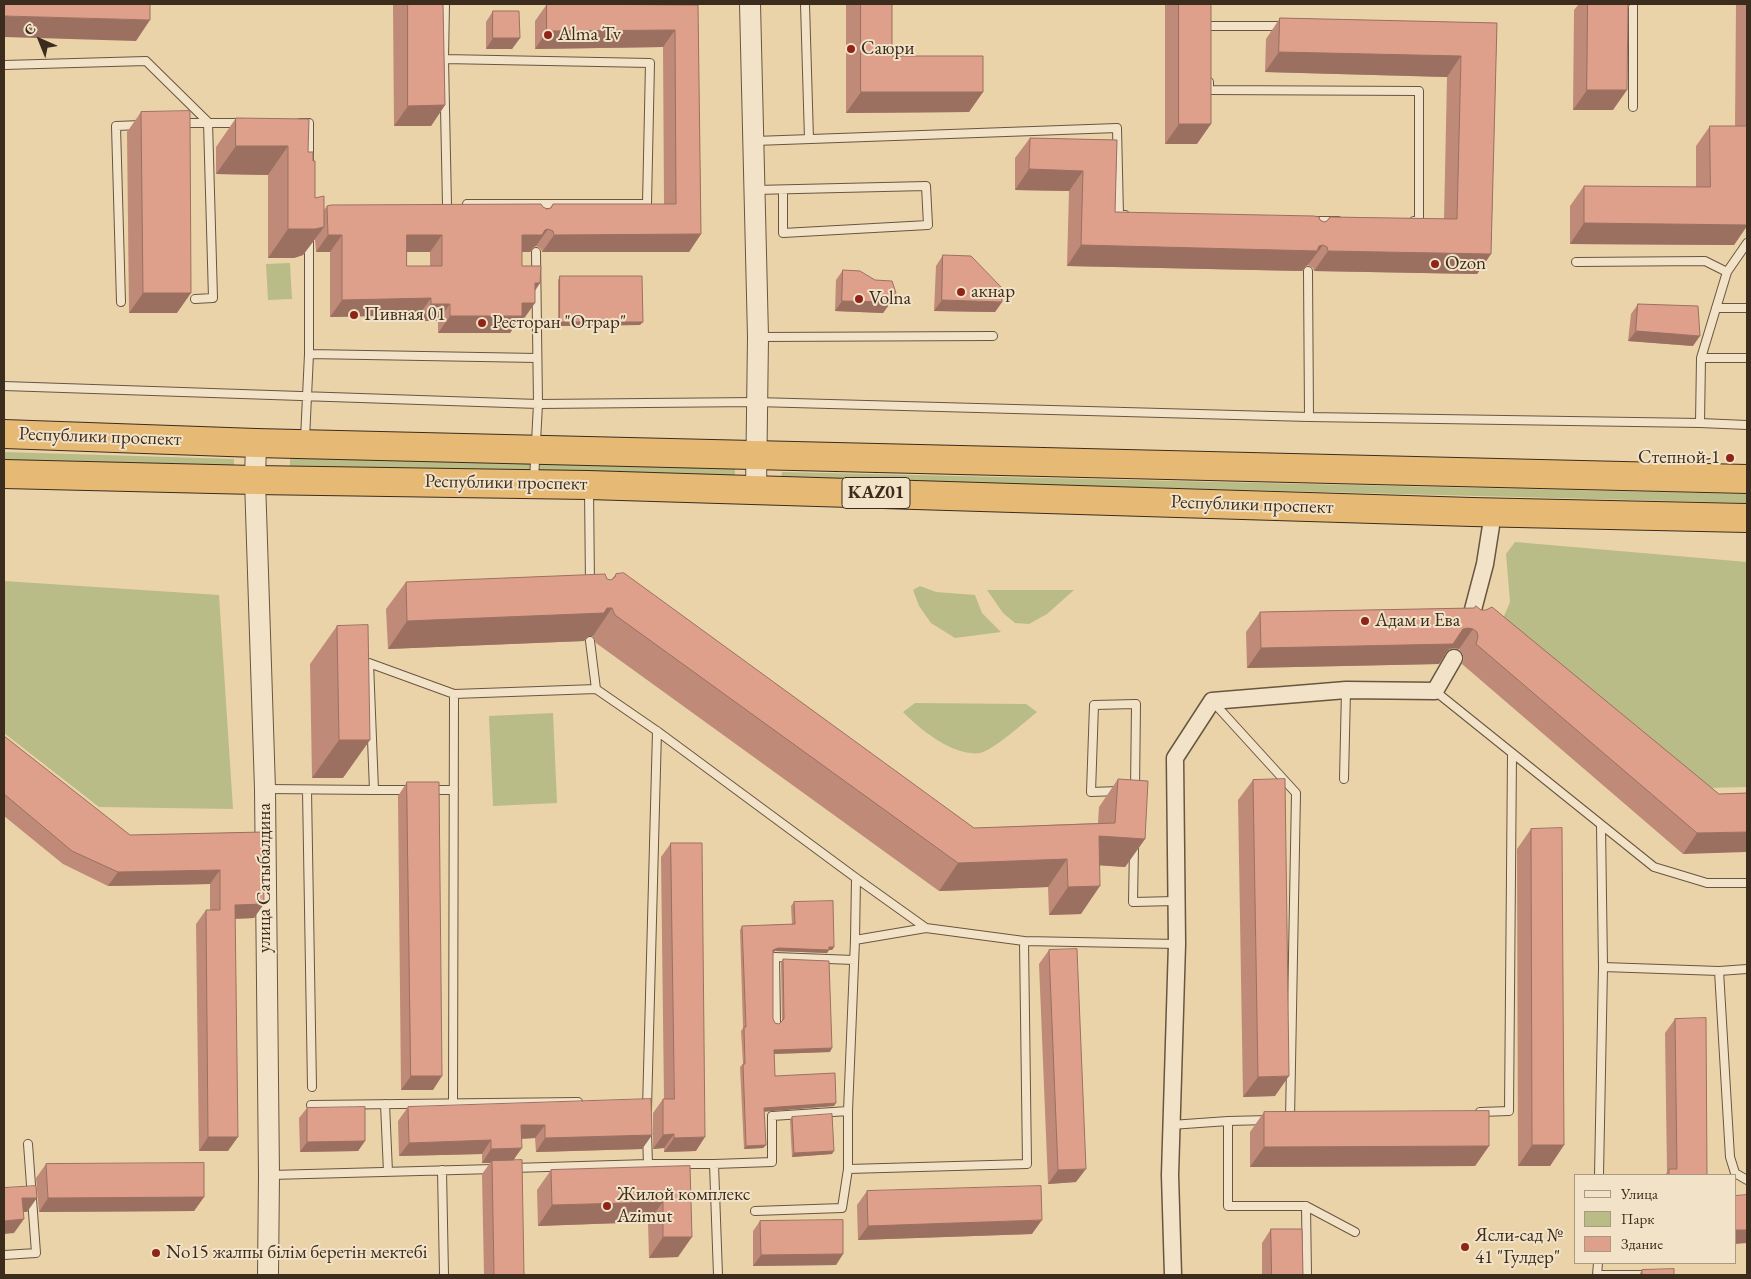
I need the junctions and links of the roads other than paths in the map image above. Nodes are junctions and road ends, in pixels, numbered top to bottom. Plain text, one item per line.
1 (445, 4) edge
2 (750, 4) edge
3 (805, 4) edge
4 (1633, 4) edge
5 (1292, 26) edge
6 (1210, 35) edge
7 (444, 59) junction
8 (4, 65) edge
9 (1209, 71) edge
10 (1633, 108) dead end
11 (208, 122) junction
12 (256, 123) edge
13 (294, 123) edge
14 (175, 124) edge
15 (146, 125) edge
16 (809, 139) junction
17 (753, 141) junction
18 (309, 169) edge
19 (754, 190) junction
20 (783, 190) junction
21 (534, 203) junction
22 (438, 205) edge
23 (448, 205) junction
24 (534, 212) edge
25 (1132, 215) edge
26 (1300, 220) edge
27 (1350, 221) edge
28 (1410, 221) edge
29 (309, 226) edge
30 (1747, 243) edge
31 (536, 252) edge
32 (1576, 262) dead end
33 (1308, 271) edge
34 (1727, 272) junction
35 (195, 299) dead end
36 (120, 302) dead end
37 (1716, 308) junction
38 (1747, 308) edge
39 (993, 336) dead end
40 (758, 337) junction
41 (309, 354) junction
42 (537, 358) junction
43 (1701, 358) junction
44 (1747, 358) edge
45 (4, 386) edge
46 (307, 396) junction
47 (756, 402) junction
48 (538, 404) junction
49 (1309, 417) junction
50 (1700, 423) junction
51 (1747, 425) edge
52 (4, 434) edge
53 (256, 443) junction
54 (305, 444) junction
55 (536, 449) junction
56 (757, 454) junction
57 (4, 474) edge
58 (1747, 479) edge
59 (255, 480) junction
60 (534, 484) junction
61 (588, 485) junction
62 (756, 491) junction
63 (1493, 512) junction
64 (1747, 518) edge
65 (591, 594) edge
66 (1470, 621) edge
67 (590, 641) edge
68 (1454, 658) edge
69 (596, 689) junction
70 (1346, 690) junction
71 (1435, 691) junction
72 (454, 694) junction
73 (1212, 701) junction
74 (657, 731) junction
75 (1512, 754) junction
76 (1344, 779) dead end
77 (265, 789) junction
78 (307, 790) junction
79 (374, 790) junction
80 (418, 790) edge
81 (427, 790) edge
82 (454, 790) junction
83 (1135, 791) junction
84 (1135, 800) edge
85 (1601, 826) junction
86 (1134, 838) edge
87 (856, 878) junction
88 (1747, 883) edge
89 (1175, 901) junction
90 (926, 928) junction
91 (855, 940) junction
92 (1024, 942) junction
93 (1177, 944) junction
94 (854, 960) junction
95 (1603, 967) junction
96 (1747, 969) edge
97 (1719, 971) junction
98 (776, 1022) edge
99 (312, 1087) dead end
100 (637, 1101) edge
101 (647, 1101) junction
102 (589, 1102) edge
103 (452, 1103) junction
104 (385, 1104) junction
105 (311, 1105) dead end
106 (848, 1111) junction
107 (1468, 1112) edge
108 (1300, 1118) edge
109 (647, 1119) edge
110 (1290, 1119) junction
111 (1228, 1121) junction
112 (1171, 1125) junction
113 (647, 1128) edge
114 (28, 1144) dead end
115 (648, 1164) junction
116 (714, 1164) junction
117 (848, 1169) junction
118 (442, 1170) junction
119 (388, 1172) junction
120 (1599, 1174) edge
121 (269, 1175) junction
122 (1747, 1180) edge
123 (1306, 1206) junction
124 (755, 1211) dead end
125 (1355, 1232) dead end
126 (4, 1255) edge
127 (268, 1275) edge
128 (444, 1275) edge
129 (718, 1275) edge
130 (1172, 1275) edge
131 (1307, 1275) edge
132 (1598, 1275) edge
133 (1664, 1275) edge

1 - 7 lane
2 - 17 street
3 - 16 lane
4 - 10 lane
5 - 6 lane
7 - 21 lane
7 - 23 lane
8 - 11 lane
9 - 28 lane
11 - 12 lane
11 - 14 lane
11 - 35 lane
13 - 18 lane
15 - 36 lane
16 - 17 lane
16 - 25 lane
17 - 19 street
19 - 20 lane
19 - 40 street
20 - 20 lane
21 - 23 lane
21 - 24 lane
22 - 23 lane
26 - 27 lane
29 - 41 lane
30 - 34 lane
31 - 42 lane
32 - 34 lane
33 - 49 lane
34 - 37 lane
37 - 38 lane
37 - 43 lane
39 - 40 lane
40 - 47 street
41 - 42 lane
41 - 46 lane
42 - 48 lane
43 - 44 lane
43 - 50 lane
45 - 46 lane
46 - 48 lane
46 - 54 lane
47 - 48 lane
47 - 49 lane
47 - 56 street
48 - 55 lane
49 - 50 lane
50 - 51 lane
52 - 53 highway, Республики проспект / KАZ01
53 - 54 highway, Республики проспект / KАZ01
53 - 59 street
54 - 55 highway, Республики проспект / KАZ01
55 - 56 highway, Республики проспект / KАZ01
55 - 60 lane
56 - 58 highway, Республики проспект / KАZ01
56 - 62 street
57 - 59 highway, Республики проспект / KАZ01
59 - 60 highway, Республики проспект / KАZ01
59 - 77 street, улица Сатыбалдина
60 - 61 highway, Республики проспект / KАZ01
61 - 62 highway, Республики проспект / KАZ01
61 - 65 lane
62 - 63 highway, Республики проспект / KАZ01
63 - 64 highway, Республики проспект / KАZ01
63 - 66 street
67 - 69 lane
68 - 71 street
69 - 72 lane
69 - 74 lane
70 - 71 street
70 - 73 street
70 - 76 lane
71 - 75 lane
72 - 79 lane
72 - 82 lane
73 - 89 street
73 - 110 lane
74 - 87 lane
74 - 101 lane
75 - 85 lane
75 - 107 lane
77 - 78 lane
77 - 121 street, улица Сатыбалдина
78 - 79 lane
78 - 99 lane
79 - 80 lane
81 - 82 lane
82 - 103 lane
83 - 83 lane
83 - 84 lane
85 - 88 lane
85 - 95 lane
86 - 89 lane
87 - 90 lane
87 - 91 lane
89 - 93 street
90 - 91 lane
90 - 92 lane
91 - 94 lane
92 - 93 lane
92 - 117 lane
93 - 112 street
94 - 98 lane
94 - 106 lane
95 - 97 lane
95 - 120 lane
96 - 97 lane
97 - 122 lane
100 - 101 lane
101 - 109 lane
102 - 103 lane
103 - 104 lane
104 - 105 lane
104 - 119 lane
106 - 116 lane
106 - 117 lane
108 - 110 lane
110 - 111 lane
111 - 112 lane
111 - 123 lane
112 - 130 street
113 - 115 lane
114 - 126 lane
115 - 116 lane
115 - 118 lane
116 - 129 lane
117 - 124 lane
118 - 119 lane
118 - 128 lane
119 - 121 lane
121 - 127 street, улица Сатыбалдина
123 - 125 lane
123 - 131 lane
132 - 133 lane

